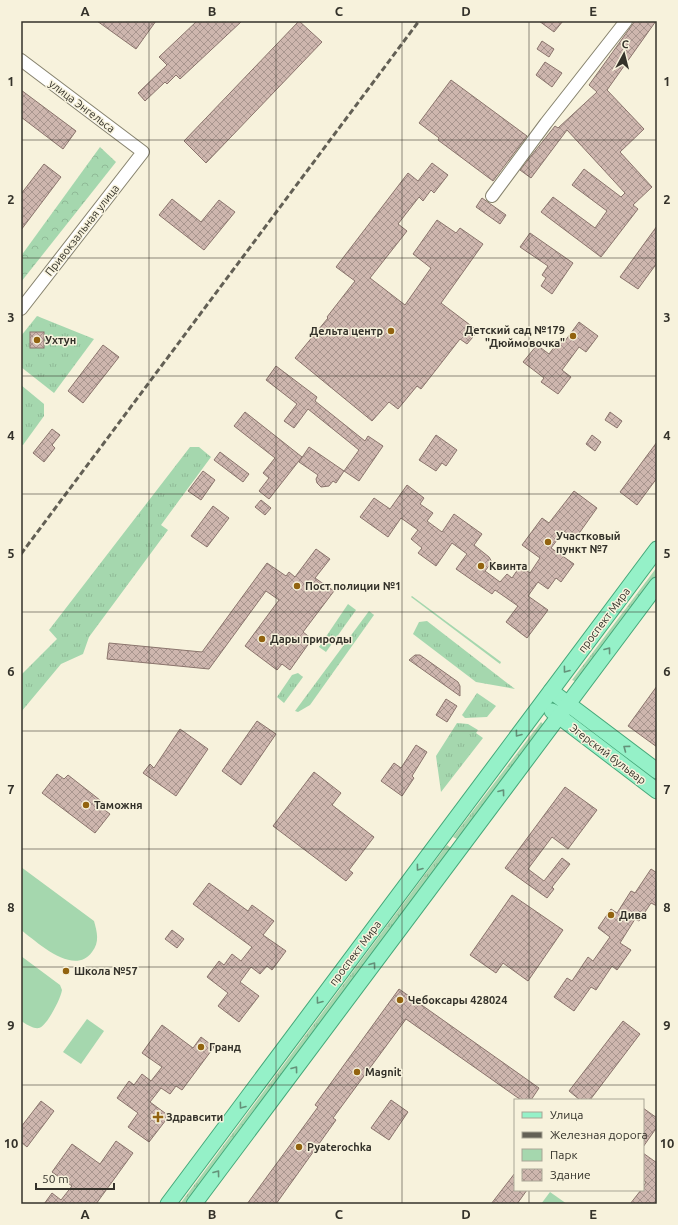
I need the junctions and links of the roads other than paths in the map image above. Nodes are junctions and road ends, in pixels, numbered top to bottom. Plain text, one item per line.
1 (626, 21) edge
2 (21, 60) edge
3 (143, 152) joint
4 (492, 196) dead end
5 (21, 309) edge
6 (657, 549) edge
7 (657, 585) edge
8 (551, 690) junction
9 (542, 703) junction
10 (568, 704) junction
11 (558, 717) junction
12 (657, 771) edge
13 (652, 787) edge
14 (442, 836) junction
15 (459, 850) junction
16 (168, 1204) edge
17 (194, 1204) edge

1 - 4 street
2 - 3 street, улица Энгельса
3 - 5 street, Привокзальная улица
6 -> 8 main road, проспект Мира
10 -> 7 main road, проспект Мира
8 - 9 main road, проспект Мира
8 - 10 main road, Эгерский бульвар
9 - 11 main road, Эгерский бульвар
9 -> 14 main road, проспект Мира
10 - 11 main road, проспект Мира
12 -> 10 main road, Эгерский бульвар
11 - 13 main road, Эгерский бульвар
15 -> 11 main road, проспект Мира
12 - 13 main road
14 - 15 main road
14 -> 16 main road, проспект Мира
17 -> 15 main road, проспект Мира

